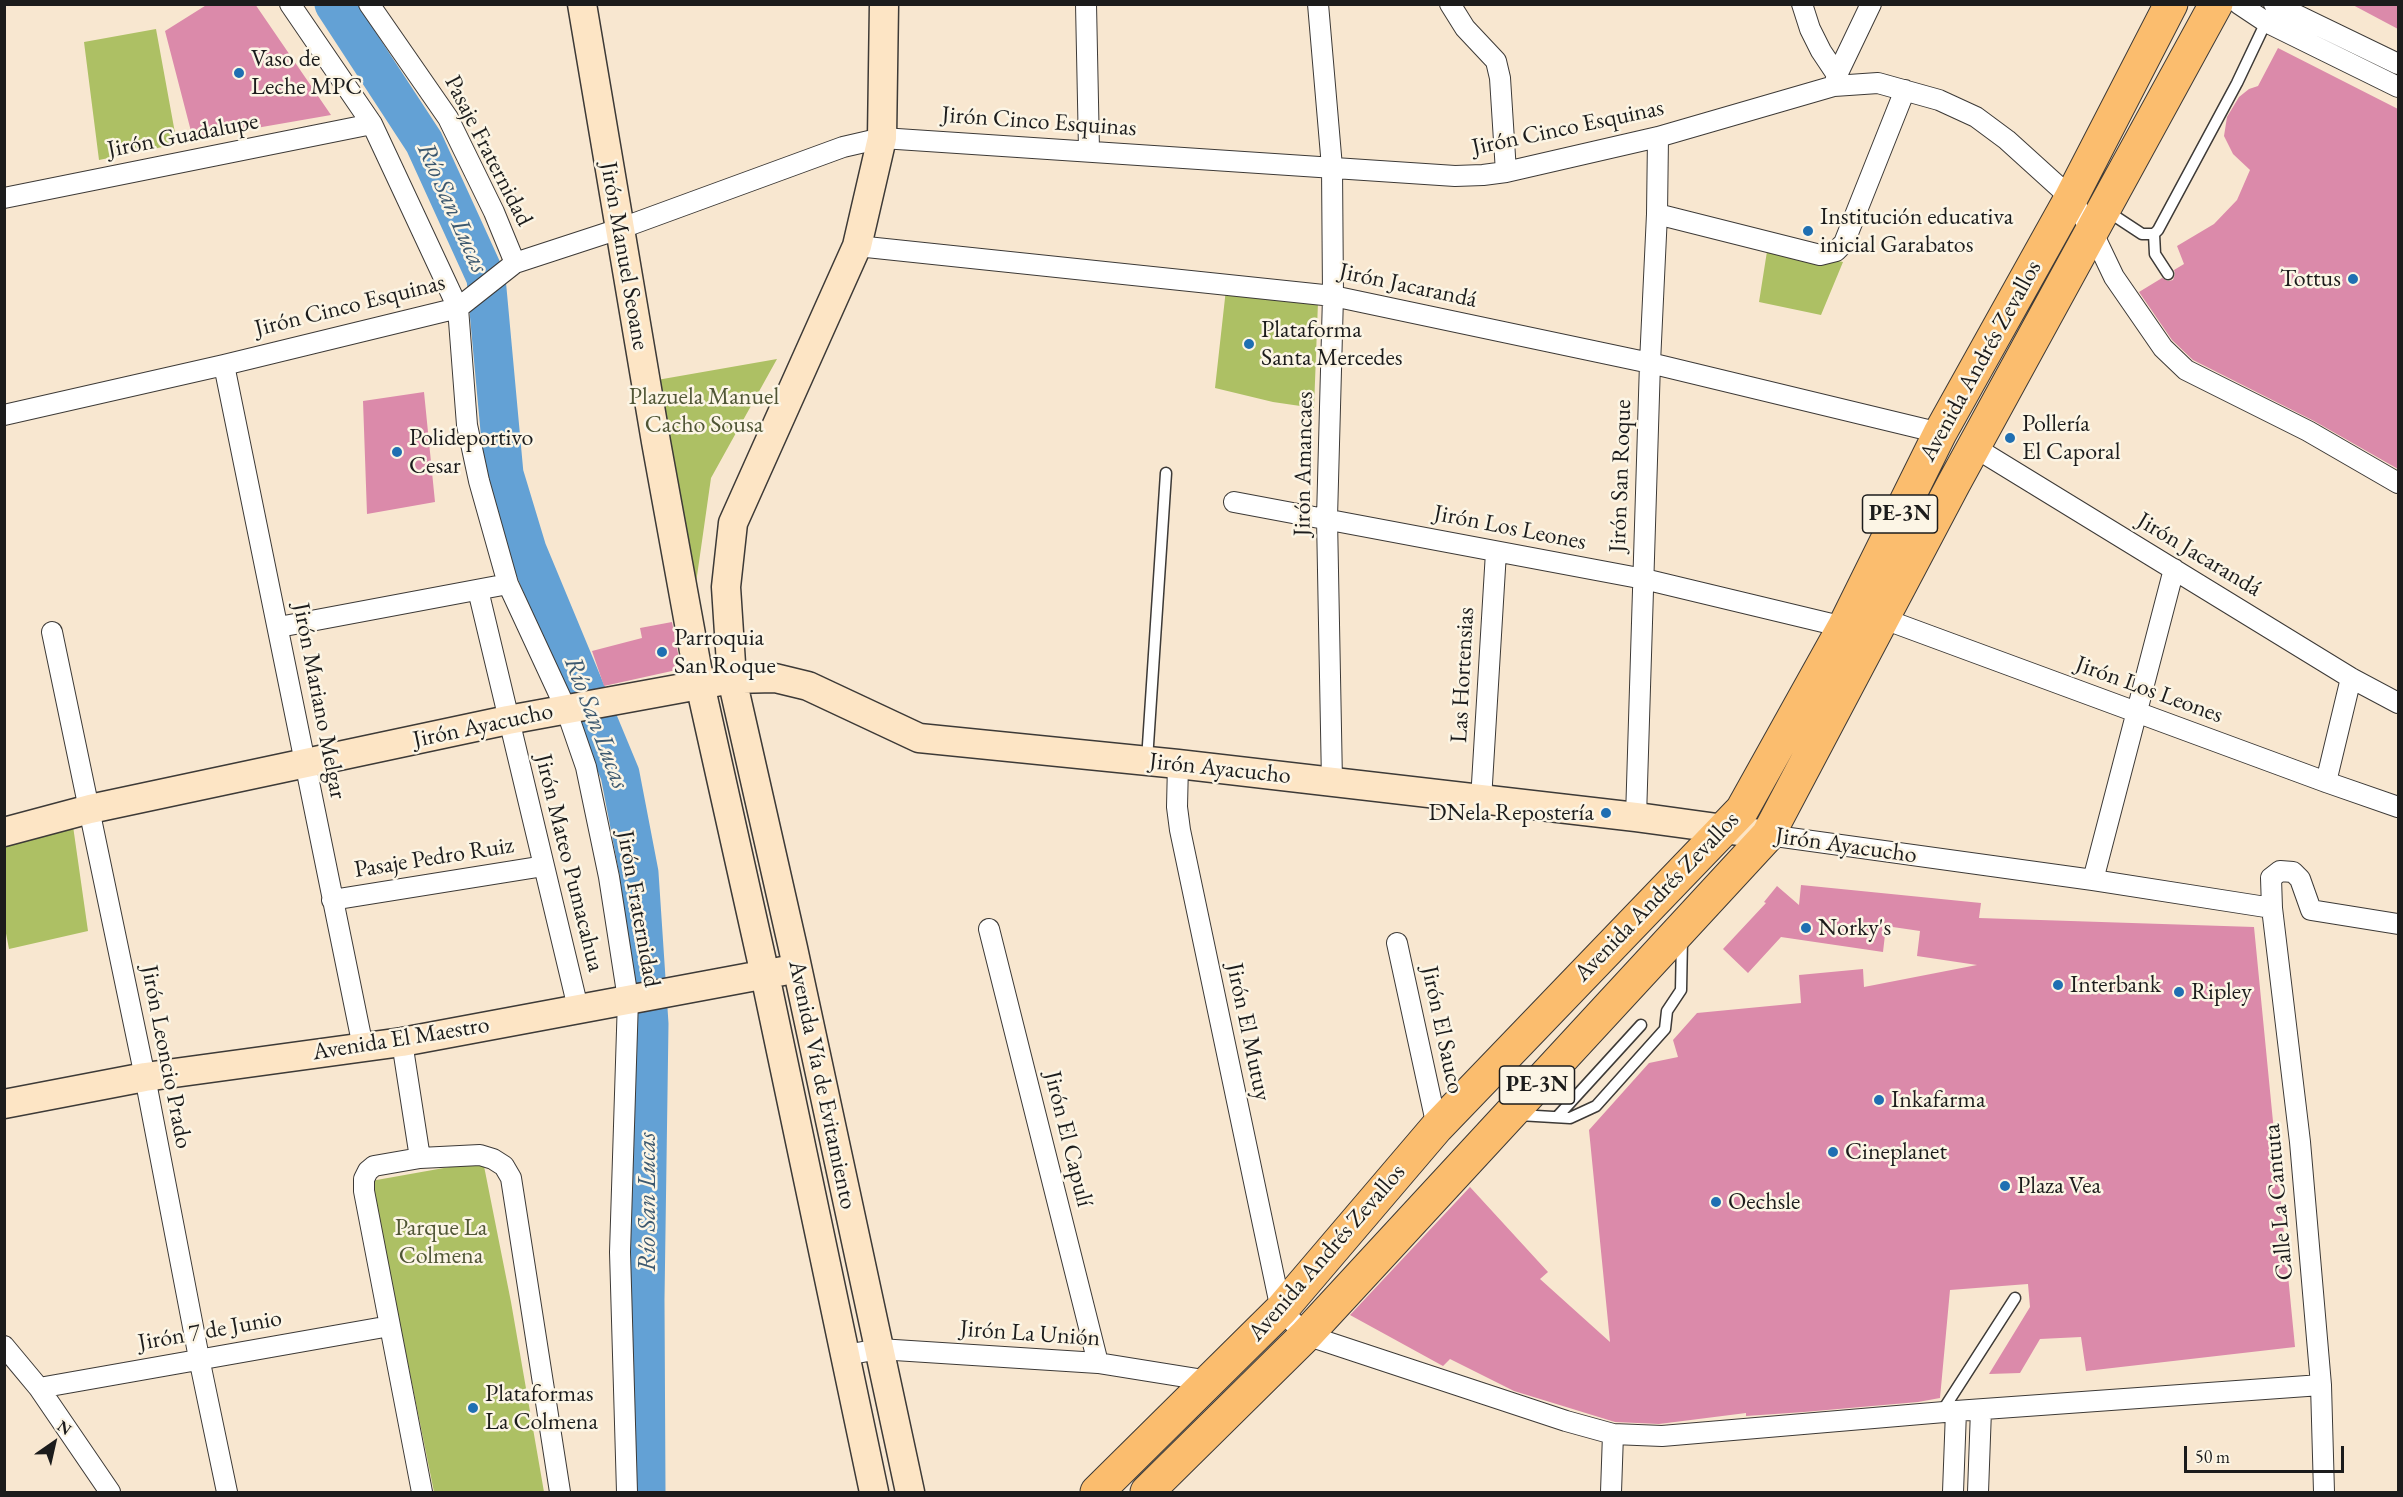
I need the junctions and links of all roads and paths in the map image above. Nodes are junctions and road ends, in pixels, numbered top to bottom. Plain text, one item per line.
1 (290, 4) edge
2 (369, 4) edge
3 (582, 4) edge
4 (884, 4) edge
5 (1086, 4) edge
6 (1318, 4) edge
7 (1450, 4) edge
8 (1802, 4) edge
9 (1871, 4) edge
10 (2216, 4) edge
11 (2239, 4) edge
12 (2165, 6) edge
13 (2270, 13) edge
14 (2398, 64) edge
15 (1836, 81) junction
16 (2398, 87) edge
17 (1905, 90) junction
18 (372, 124) junction
19 (1658, 136) junction
20 (882, 138) junction
21 (1089, 150) junction
22 (1332, 167) junction
23 (1506, 172) junction
24 (4, 198) edge
25 (2070, 198) junction
26 (1657, 214) junction
27 (2098, 220) junction
28 (619, 229) junction
29 (2154, 234) junction
30 (857, 246) junction
31 (513, 265) junction
32 (2168, 274) dead end
33 (1333, 296) junction
34 (458, 308) junction
35 (1650, 363) junction
36 (224, 365) junction
37 (4, 415) edge
38 (1940, 433) junction
39 (1974, 447) junction
40 (1166, 473) dead end
41 (2398, 483) edge
42 (1234, 502) dead end
43 (1327, 518) junction
44 (1496, 552) junction
45 (2174, 569) junction
46 (1644, 579) junction
47 (508, 584) junction
48 (478, 590) junction
49 (1884, 619) junction
50 (279, 627) junction
51 (1844, 627) junction
52 (52, 632) dead end
53 (2351, 678) junction
54 (732, 679) junction
55 (700, 684) junction
56 (2398, 703) edge
57 (584, 705) junction
58 (2137, 713) junction
59 (508, 720) junction
60 (1147, 760) junction
61 (305, 763) junction
62 (1178, 764) junction
63 (1332, 782) junction
64 (2326, 782) junction
65 (1481, 800) junction
66 (2398, 807) edge
67 (90, 809) junction
68 (1636, 817) junction
69 (1726, 828) junction
70 (4, 832) edge
71 (1768, 835) junction
72 (544, 866) junction
73 (2093, 880) junction
74 (332, 900) junction
75 (2272, 908) junction
76 (2398, 924) edge
77 (989, 928) dead end
78 (1682, 929) junction
79 (1397, 943) dead end
80 (797, 969) junction
81 (765, 975) junction
82 (635, 998) junction
83 (579, 1008) junction
84 (1641, 1025) dead end
85 (402, 1042) junction
86 (363, 1047) junction
87 (145, 1077) junction
88 (4, 1104) edge
89 (1510, 1114) junction
90 (1557, 1117) junction
91 (1437, 1126) junction
92 (420, 1158) junction
93 (2014, 1298) dead end
94 (1281, 1310) junction
95 (390, 1326) junction
96 (1306, 1335) junction
97 (4, 1346) edge
98 (879, 1349) junction
99 (846, 1355) junction
100 (199, 1358) junction
101 (1098, 1363) junction
102 (1210, 1381) junction
103 (2321, 1385) junction
104 (39, 1388) junction
105 (1981, 1410) junction
106 (1949, 1412) junction
107 (1613, 1434) junction
108 (110, 1492) edge
109 (227, 1492) edge
110 (422, 1492) edge
111 (560, 1492) edge
112 (627, 1492) edge
113 (874, 1492) edge
114 (910, 1492) edge
115 (1097, 1492) edge
116 (1147, 1492) edge
117 (1611, 1492) edge
118 (1953, 1492) edge
119 (1978, 1492) edge
120 (2324, 1492) edge

1 - 18 street, Jirón Fraternidad
2 - 31 street, Pasaje Fraternidad
3 - 28 street, Jirón Manuel Seoane
4 - 20 street, Avenida Vía de Evitamiento
5 - 21 street
6 - 22 street, Jirón Amancaes
7 - 23 street
8 - 15 street
9 - 15 street
10 - 27 highway, Avenida Andrés Zevallos / PE-3N
11 - 13 street
12 - 25 highway, Avenida Andrés Zevallos / PE-3N
13 - 14 street
13 - 16 street
13 - 29 lane
15 - 17 street, Jirón Cinco Esquinas
15 - 19 street, Jirón Cinco Esquinas
17 - 25 street, Jirón Cinco Esquinas
17 - 26 street
18 - 24 street, Jirón Guadalupe
18 - 34 street, Jirón Fraternidad
19 - 23 street, Jirón Cinco Esquinas
19 - 26 street, Jirón San Roque
20 - 21 street, Jirón Cinco Esquinas
20 - 28 street, Jirón Cinco Esquinas
20 - 30 street, Avenida Vía de Evitamiento
21 - 22 street, Jirón Cinco Esquinas
22 - 23 street, Jirón Cinco Esquinas
22 - 33 street, Jirón Amancaes
25 - 27 street, Jirón Cinco Esquinas
25 - 38 highway, Avenida Andrés Zevallos / PE-3N
26 - 35 street, Jirón San Roque
27 - 29 lane
27 - 39 highway, Avenida Andrés Zevallos / PE-3N
27 - 41 street, Jirón Cinco Esquinas
28 - 31 street, Jirón Cinco Esquinas
28 - 55 street, Jirón Manuel Seoane
29 - 32 lane
30 - 33 street, Jirón Jacarandá
30 - 54 street, Avenida Vía de Evitamiento
31 - 34 street, Jirón Cinco Esquinas
33 - 35 street, Jirón Jacarandá
33 - 43 street, Jirón Amancaes
34 - 36 street, Jirón Cinco Esquinas
34 - 47 street, Jirón Fraternidad
35 - 38 street, Jirón Jacarandá
35 - 46 street, Jirón San Roque
36 - 37 street, Jirón Cinco Esquinas
36 - 50 street, Jirón Mariano Melgar
38 - 51 highway, Avenida Andrés Zevallos / PE-3N
39 - 45 street, Jirón Jacarandá
39 - 49 highway, Avenida Andrés Zevallos / PE-3N
40 - 60 lane
42 - 43 street, Jirón Los Leones
43 - 44 street, Jirón Los Leones
43 - 63 street, Jirón Amancaes
44 - 46 street, Jirón Los Leones
44 - 65 street, Las Hortensias
45 - 53 street, Jirón Jacarandá
45 - 58 street
46 - 51 street, Jirón Los Leones
46 - 68 street, Jirón San Roque
47 - 48 street
47 - 57 street, Jirón Fraternidad
48 - 50 street
48 - 59 street, Jirón Mateo Pumacahua
49 - 58 street, Jirón Los Leones
49 - 71 highway, Avenida Andrés Zevallos / PE-3N
50 - 61 street, Jirón Mariano Melgar
51 - 69 highway, Avenida Andrés Zevallos / PE-3N
52 - 67 street, Jirón Leoncio Prado
53 - 56 street, Jirón Jacarandá
53 - 64 street
54 - 55 street, Jirón Ayacucho
54 - 60 street, Jirón Ayacucho
54 - 80 street, Avenida Vía de Evitamiento
55 - 57 street, Jirón Ayacucho
55 - 81 street, Avenida Vía de Evitamiento
57 - 59 street, Jirón Ayacucho
57 - 82 street, Jirón Fraternidad
58 - 64 street, Jirón Los Leones
58 - 73 street
59 - 61 street, Jirón Ayacucho
59 - 72 street, Jirón Mateo Pumacahua
60 - 62 street, Jirón Ayacucho
61 - 67 street, Jirón Ayacucho
61 - 74 street, Jirón Mariano Melgar
62 - 63 street, Jirón Ayacucho
62 - 94 street, Jirón El Mutuy
63 - 65 street, Jirón Ayacucho
64 - 66 street, Jirón Los Leones
65 - 68 street, Jirón Ayacucho
67 - 70 street, Jirón Ayacucho
67 - 87 street, Jirón Leoncio Prado
68 - 69 street, Jirón Ayacucho
69 - 71 street, Jirón Ayacucho
69 - 91 highway, Avenida Andrés Zevallos / PE-3N
71 - 73 street, Jirón Ayacucho
71 - 78 highway, Avenida Andrés Zevallos / PE-3N
72 - 74 street, Pasaje Pedro Ruiz
72 - 83 street, Jirón Mateo Pumacahua
73 - 75 street, Jirón Ayacucho
74 - 86 street, Jirón Mariano Melgar
75 - 76 street
75 - 103 street, Calle La Cantuta
77 - 101 street, Jirón El Capulí
78 - 89 highway, Avenida Andrés Zevallos / PE-3N
78 - 90 lane
79 - 91 street, Jirón El Sauco
80 - 81 street, Avenida El Maestro
80 - 98 street, Avenida Vía de Evitamiento
81 - 82 street, Avenida El Maestro
81 - 99 street, Avenida Vía de Evitamiento
82 - 83 street, Avenida El Maestro
82 - 112 street, Jirón Fraternidad
83 - 85 street, Avenida El Maestro
84 - 90 lane
85 - 86 street, Avenida El Maestro
85 - 92 street
86 - 87 street, Avenida El Maestro
87 - 88 street, Avenida El Maestro
87 - 100 street, Jirón Leoncio Prado
89 - 90 lane
89 - 96 highway, Avenida Andrés Zevallos / PE-3N
91 - 94 highway, Avenida Andrés Zevallos / PE-3N
92 - 95 street
92 - 111 street
93 - 106 lane
94 - 96 street
94 - 102 highway, Avenida Andrés Zevallos / PE-3N
95 - 100 street, Jirón 7 de Junio
95 - 110 street
96 - 107 street
96 - 116 highway, Avenida Andrés Zevallos / PE-3N
97 - 104 street
98 - 99 street, Jirón La Unión
98 - 101 street, Jirón La Unión
98 - 114 street, Avenida Vía de Evitamiento
99 - 113 street, Avenida Vía de Evitamiento
100 - 104 street, Jirón 7 de Junio
100 - 109 street, Jirón Leoncio Prado
101 - 102 street, Jirón La Unión
102 - 115 highway, Avenida Andrés Zevallos / PE-3N
103 - 105 street
103 - 120 street, Calle La Cantuta
104 - 108 street
105 - 106 street
105 - 119 street
106 - 107 street
106 - 118 street
107 - 117 street

